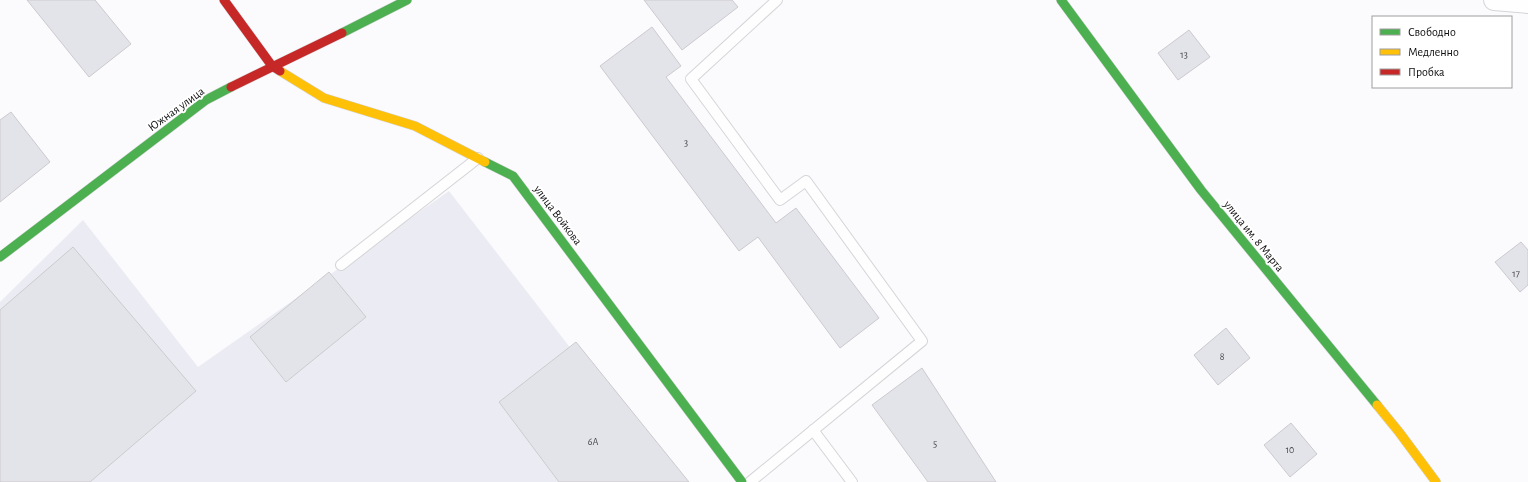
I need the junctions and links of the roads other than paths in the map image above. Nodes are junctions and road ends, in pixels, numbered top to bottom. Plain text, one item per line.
1 (224, 0) edge
2 (407, 0) edge
3 (777, 0) edge
4 (1061, 0) edge
5 (1494, 0) edge
6 (1528, 3) edge
7 (272, 66) junction
8 (478, 158) junction
9 (0, 257) edge
10 (341, 265) dead end
11 (813, 430) junction
12 (742, 482) edge
13 (750, 482) edge
14 (852, 482) edge
15 (1436, 482) edge

1 - 7 street
2 - 7 street, Южная улица
3 - 11 lane
4 - 15 street, улица им. 8 Марта
5 - 6 street
7 - 8 street, улица Войкова
7 - 9 street, Южная улица
8 - 10 lane
8 - 12 street, улица Войкова
11 - 13 lane
11 - 14 lane

